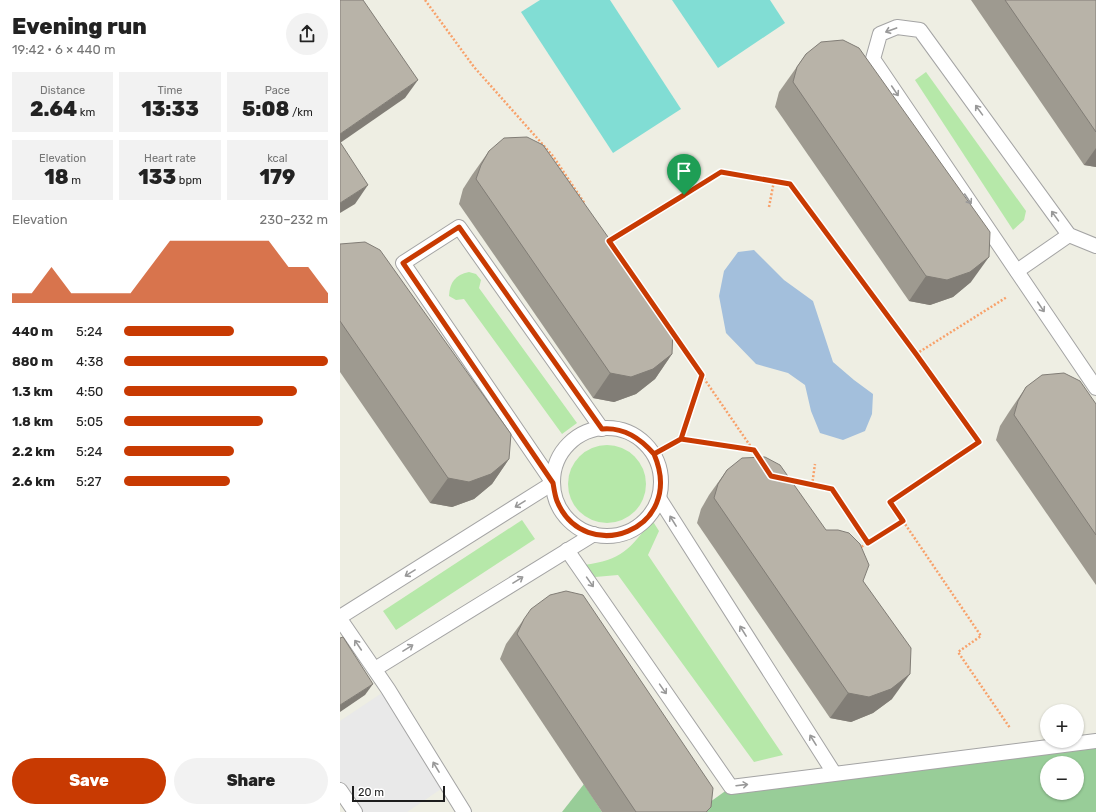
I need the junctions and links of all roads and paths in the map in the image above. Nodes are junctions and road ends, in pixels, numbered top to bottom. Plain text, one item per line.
1 (425, 0) edge
2 (774, 181) junction
3 (769, 207) dead end
4 (588, 208) edge
5 (605, 235) edge
6 (1069, 235) junction
7 (609, 241) junction
8 (602, 245) edge
9 (1096, 246) edge
10 (614, 248) edge
11 (1017, 271) junction
12 (1026, 285) junction
13 (671, 330) edge
14 (916, 354) junction
15 (702, 375) junction
16 (1096, 388) edge
17 (602, 429) junction
18 (681, 439) junction
19 (754, 450) junction
20 (654, 454) junction
21 (762, 463) edge
22 (815, 464) dead end
23 (785, 479) edge
24 (553, 483) junction
25 (812, 485) junction
26 (659, 498) junction
27 (903, 521) junction
28 (594, 534) junction
29 (868, 543) junction
30 (567, 550) junction
31 (857, 550) edge
32 (340, 618) edge
33 (374, 669) junction
34 (1096, 741) edge
35 (1025, 750) junction
36 (834, 773) junction
37 (340, 790) edge
38 (355, 812) edge
39 (464, 812) edge

1 - 4 path
2 - 3 path
2 - 7 path
2 - 14 path
5 - 7 path
6 - 9 lane
6 - 11 lane
6 -> 11 lane
7 - 8 path
7 - 10 path
11 - 12 lane
12 - 14 path
12 -> 16 lane
13 - 15 path
14 - 27 path
15 - 18 path
15 - 19 path
17 - 20 lane
17 - 24 lane
17 - 24 lane
18 - 19 path
18 - 20 path
19 - 21 path
20 - 26 lane
22 - 25 path
23 - 25 path
24 - 28 lane
24 -> 32 lane
25 - 29 path
26 - 28 lane
36 -> 26 lane
27 - 29 path
27 - 35 path
28 - 30 lane
29 - 31 path
33 -> 30 lane
30 -> 36 lane
33 -> 32 lane
39 -> 33 lane
34 - 35 lane
35 - 36 lane
37 - 38 lane

